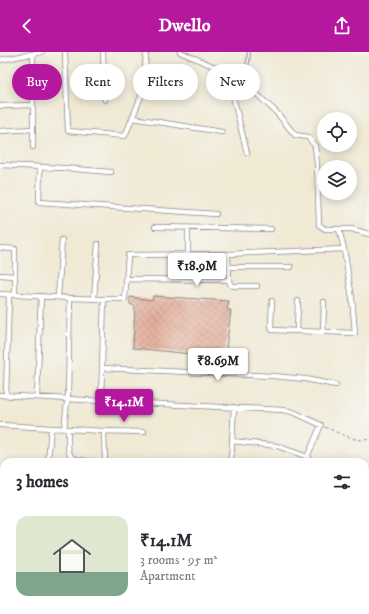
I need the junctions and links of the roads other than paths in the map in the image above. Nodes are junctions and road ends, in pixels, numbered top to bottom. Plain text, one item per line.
1 (42, 52) edge
2 (65, 52) edge
3 (103, 52) edge
4 (146, 52) edge
5 (180, 52) edge
6 (249, 52) edge
7 (33, 54) junction
8 (0, 60) edge
9 (103, 64) edge
10 (208, 64) edge
11 (247, 64) edge
12 (260, 97) edge
13 (234, 100) edge
14 (33, 105) junction
15 (0, 106) edge
16 (133, 118) junction
17 (33, 130) junction
18 (0, 131) edge
19 (222, 132) dead end
20 (33, 147) dead end
21 (248, 153) dead end
22 (0, 165) edge
23 (40, 167) junction
24 (111, 172) dead end
25 (216, 214) dead end
26 (155, 227) dead end
27 (188, 228) junction
28 (271, 229) dead end
29 (339, 229) junction
30 (369, 234) edge
31 (62, 240) dead end
32 (98, 244) dead end
33 (0, 248) edge
34 (344, 249) junction
35 (188, 254) junction
36 (228, 254) junction
37 (228, 267) junction
38 (291, 267) dead end
39 (0, 275) edge
40 (15, 276) junction
41 (126, 279) junction
42 (229, 280) junction
43 (257, 286) dead end
44 (0, 294) edge
45 (9, 295) junction
46 (15, 295) junction
47 (41, 296) junction
48 (58, 297) junction
49 (70, 298) junction
50 (94, 298) junction
51 (104, 299) junction
52 (272, 301) dead end
53 (298, 301) dead end
54 (324, 302) dead end
55 (297, 331) junction
56 (323, 332) junction
57 (102, 368) junction
58 (336, 385) dead end
59 (0, 395) edge
60 (6, 396) junction
61 (37, 397) junction
62 (67, 399) junction
63 (101, 401) junction
64 (234, 407) junction
65 (0, 425) edge
66 (51, 428) junction
67 (66, 429) junction
68 (104, 431) junction
69 (144, 432) dead end
70 (232, 441) junction
71 (308, 457) joint
72 (48, 458) edge
73 (73, 458) edge
74 (105, 458) edge
75 (231, 458) edge

1 - 7 street
2 - 16 street
3 - 9 street
4 - 16 street
5 - 10 street
6 - 11 lane
7 - 8 street
7 - 14 street
12 - 29 street
13 - 21 street
14 - 15 street
14 - 17 street
16 - 19 street
17 - 18 street
17 - 20 street
22 - 23 street
23 - 24 street
23 - 25 street
26 - 27 street
27 - 28 street
27 - 35 street
29 - 30 street
29 - 34 street
31 - 48 street
32 - 50 street
33 - 40 street
34 - 36 street
34 - 56 street
35 - 36 street
35 - 41 street
36 - 37 street
37 - 38 street
37 - 42 street
39 - 40 street
40 - 46 street
41 - 42 street
41 - 51 street
42 - 43 street
44 - 45 street
45 - 46 street
45 - 60 street
46 - 47 street
47 - 48 street
47 - 61 street
48 - 49 street
49 - 50 street
49 - 62 street
50 - 51 street
51 - 57 street
52 - 55 street
53 - 55 street
54 - 56 street
55 - 56 street
57 - 58 street
57 - 63 street
59 - 60 street
60 - 61 street
61 - 62 street
62 - 63 street
62 - 67 street
63 - 64 street
64 - 70 street
64 - 71 street
65 - 66 street
66 - 67 street
66 - 72 street
67 - 68 street
67 - 73 street
68 - 69 street
68 - 74 street
70 - 71 street
70 - 75 street

